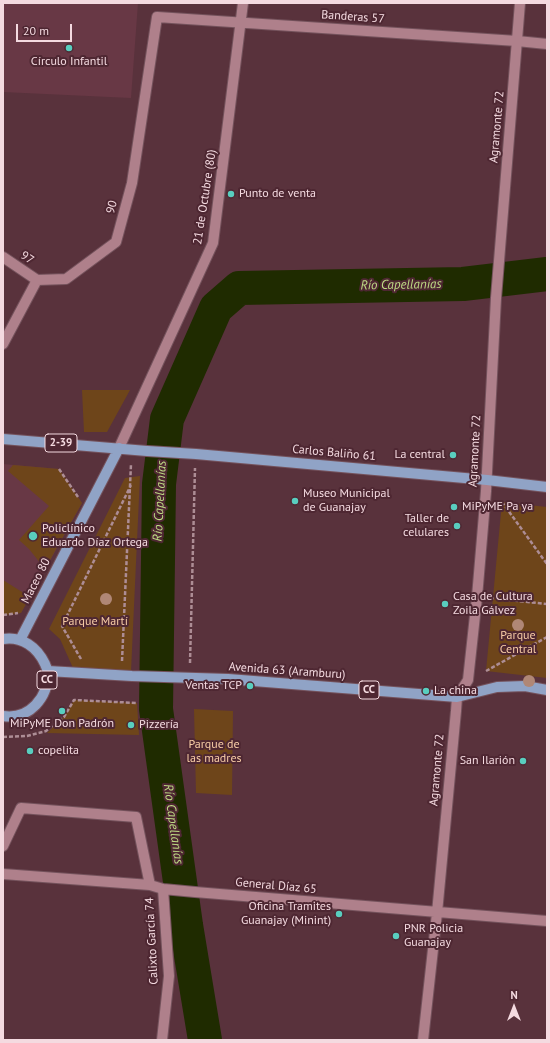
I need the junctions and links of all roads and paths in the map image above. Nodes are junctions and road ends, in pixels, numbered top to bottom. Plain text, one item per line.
1 (243, 3) edge
2 (520, 3) edge
3 (157, 17) joint
4 (242, 23) junction
5 (517, 41) junction
6 (547, 44) edge
7 (3, 257) edge
8 (37, 280) junction
9 (3, 344) edge
10 (3, 439) edge
11 (119, 448) junction
12 (131, 450) junction
13 (196, 454) junction
14 (487, 480) junction
15 (131, 485) junction
16 (547, 487) edge
17 (502, 502) dead end
18 (547, 564) edge
19 (477, 597) junction
20 (547, 604) edge
21 (547, 638) edge
22 (3, 639) edge
23 (20, 640) junction
24 (88, 660) dead end
25 (115, 662) dead end
26 (48, 671) junction
27 (486, 671) dead end
28 (189, 677) junction
29 (468, 680) junction
30 (497, 687) junction
31 (547, 690) edge
32 (458, 697) junction
33 (137, 703) dead end
34 (4, 718) edge
35 (3, 737) edge
36 (3, 846) edge
37 (3, 874) edge
38 (150, 885) junction
39 (163, 889) junction
40 (437, 913) junction
41 (547, 921) edge
42 (162, 1040) edge
43 (423, 1040) edge

1 - 4 street, 21 de Octubre (80)
2 - 5 street, Agramonte 72
3 - 4 street, Banderas 57
3 - 8 street, 90
4 - 5 street, Banderas 57
4 - 11 street, 21 de Octubre (80)
5 - 6 street, Banderas 57
5 - 14 street, Agramonte 72
7 - 8 street, 97
8 - 9 street
10 - 11 main road, 2-39
11 - 12 main road, Carlos Baliño 61
11 - 23 main road, Maceo 80
12 - 13 main road, Carlos Baliño 61
12 - 15 path
13 - 14 main road, Carlos Baliño 61
13 - 28 path
14 - 16 main road, Carlos Baliño 61
14 - 19 street, Agramonte 72
15 - 24 path
15 - 25 path
17 - 18 path
19 - 20 path
19 - 29 street, Agramonte 72
21 - 27 path
22 - 23 main road
23 - 26 main road, CC
26 - 28 main road, Avenida 63 (Aramburu) / CC
26 - 34 main road, CC
28 - 32 main road, Avenida 63 (Aramburu) / CC
29 - 30 street
29 - 32 street, Agramonte 72
30 - 31 main road, Avenida 63 (Aramburu) / CC
30 - 32 main road, Avenida 63 (Aramburu) / CC
32 - 40 street, Agramonte 72
33 - 35 path
36 - 38 street
37 - 38 street, General Díaz 65
38 - 39 street, General Díaz 65
39 - 40 street, General Díaz 65
39 - 42 street, Calixto García 74
40 - 41 street, General Díaz 65
40 - 43 street, Agramonte 72

